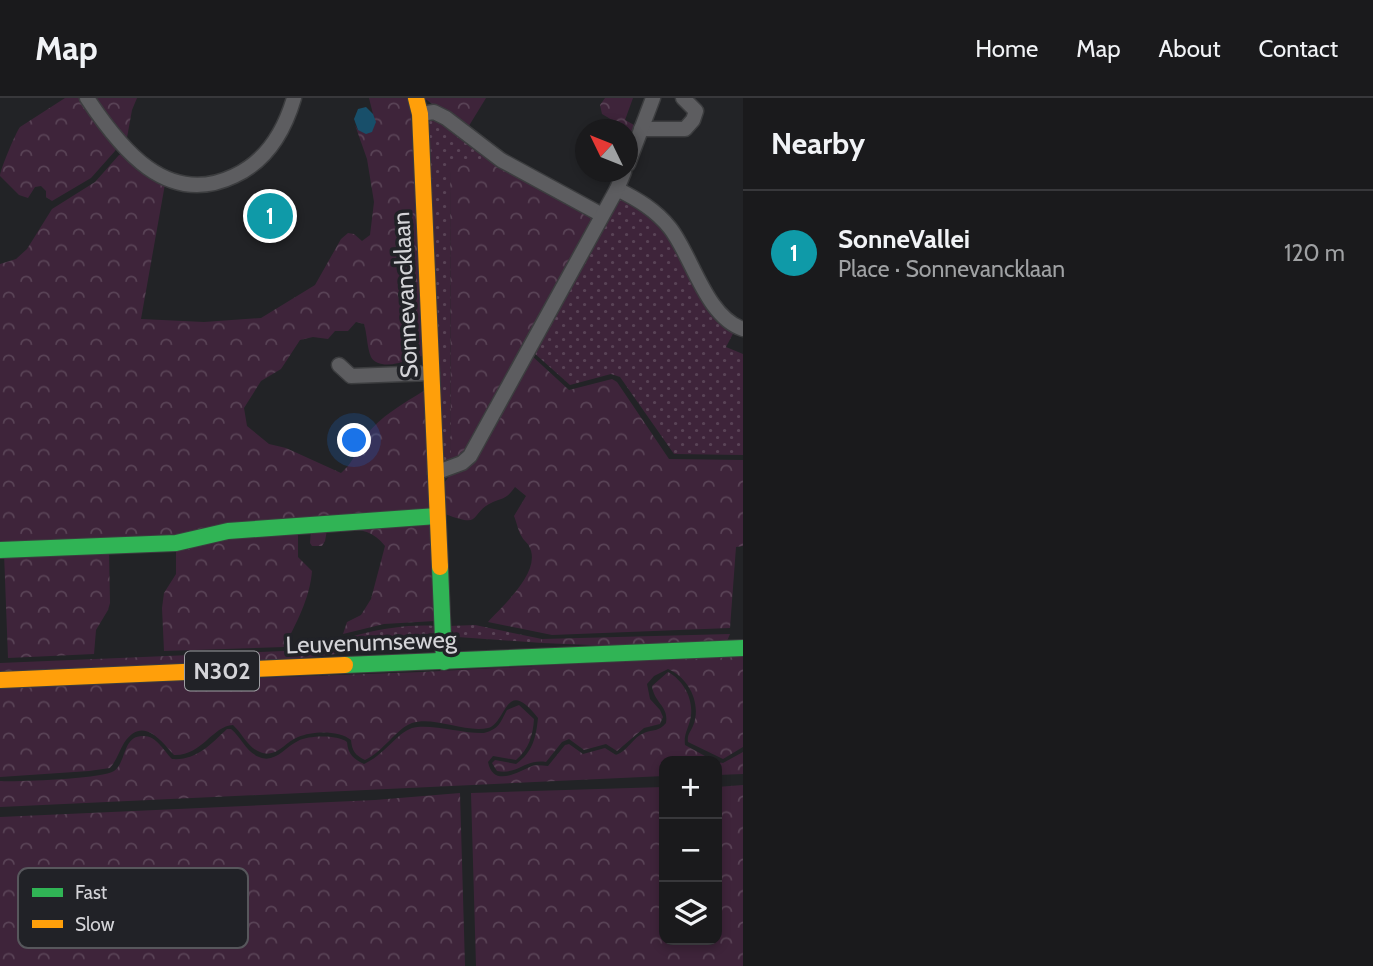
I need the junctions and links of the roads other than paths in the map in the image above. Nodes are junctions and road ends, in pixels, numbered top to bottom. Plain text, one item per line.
1 (87, 98) edge
2 (294, 98) edge
3 (653, 98) edge
4 (683, 98) edge
5 (418, 106) edge
6 (642, 129) junction
7 (638, 139) edge
8 (620, 182) edge
9 (617, 188) junction
10 (602, 215) junction
11 (743, 329) edge
12 (338, 365) dead end
13 (432, 373) junction
14 (435, 473) junction
15 (437, 516) junction
16 (0, 550) edge
17 (743, 648) edge
18 (444, 662) junction
19 (0, 680) edge

1 - 2 street
3 - 6 street
4 - 6 street
5 - 10 street, Sonnevancklaan
5 - 13 street, Sonnevancklaan
6 - 7 street
8 - 9 street
9 - 10 street
9 - 11 street
10 - 14 street
12 - 13 street
13 - 14 street, Sonnevancklaan
14 - 15 street, Sonnevancklaan
15 - 16 street
15 - 18 street, Sonnevancklaan
17 - 18 street, Leuvenumseweg / N302
18 - 19 street, Leuvenumseweg / N302

